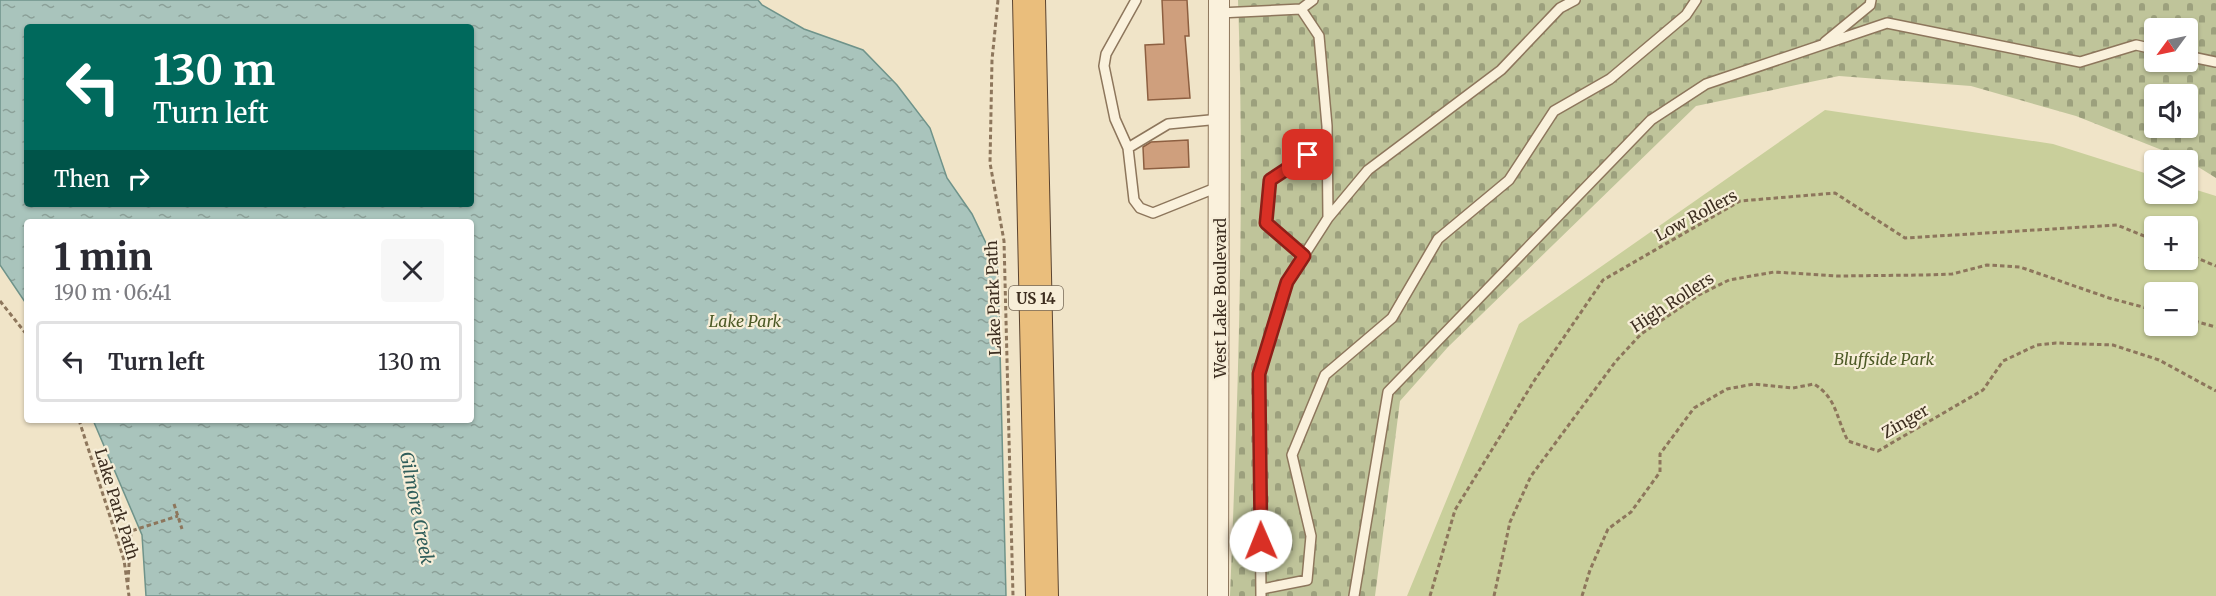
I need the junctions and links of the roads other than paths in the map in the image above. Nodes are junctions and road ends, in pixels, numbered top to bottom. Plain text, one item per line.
1 (1029, 0) edge
2 (1051, 0) edge
3 (1137, 0) edge
4 (1313, 0) edge
5 (1575, 0) edge
6 (1696, 0) edge
7 (1871, 0) edge
8 (1219, 6) edge
9 (1301, 9) junction
10 (1821, 46) junction
11 (2144, 47) edge
12 (2198, 58) edge
13 (2216, 62) edge
14 (1220, 119) junction
15 (1327, 142) junction
16 (1128, 148) junction
17 (1220, 186) junction
18 (1328, 218) junction
19 (1304, 256) junction
20 (1262, 592) edge
21 (1042, 596) edge
22 (1064, 596) edge
23 (1218, 596) edge
24 (1354, 596) edge

1 - 21 highway, US 14
2 - 22 highway, US 14
3 - 16 lane
4 - 9 lane
5 - 18 lane
6 - 20 lane
7 - 10 lane
8 - 9 lane
8 - 14 street, West Lake Boulevard
9 - 15 lane
10 - 11 lane
10 - 24 lane
12 - 13 lane
14 - 16 lane
14 - 17 street, West Lake Boulevard
15 - 18 lane
15 - 19 lane
16 - 17 lane
17 - 23 street, West Lake Boulevard
18 - 19 lane
19 - 20 lane

